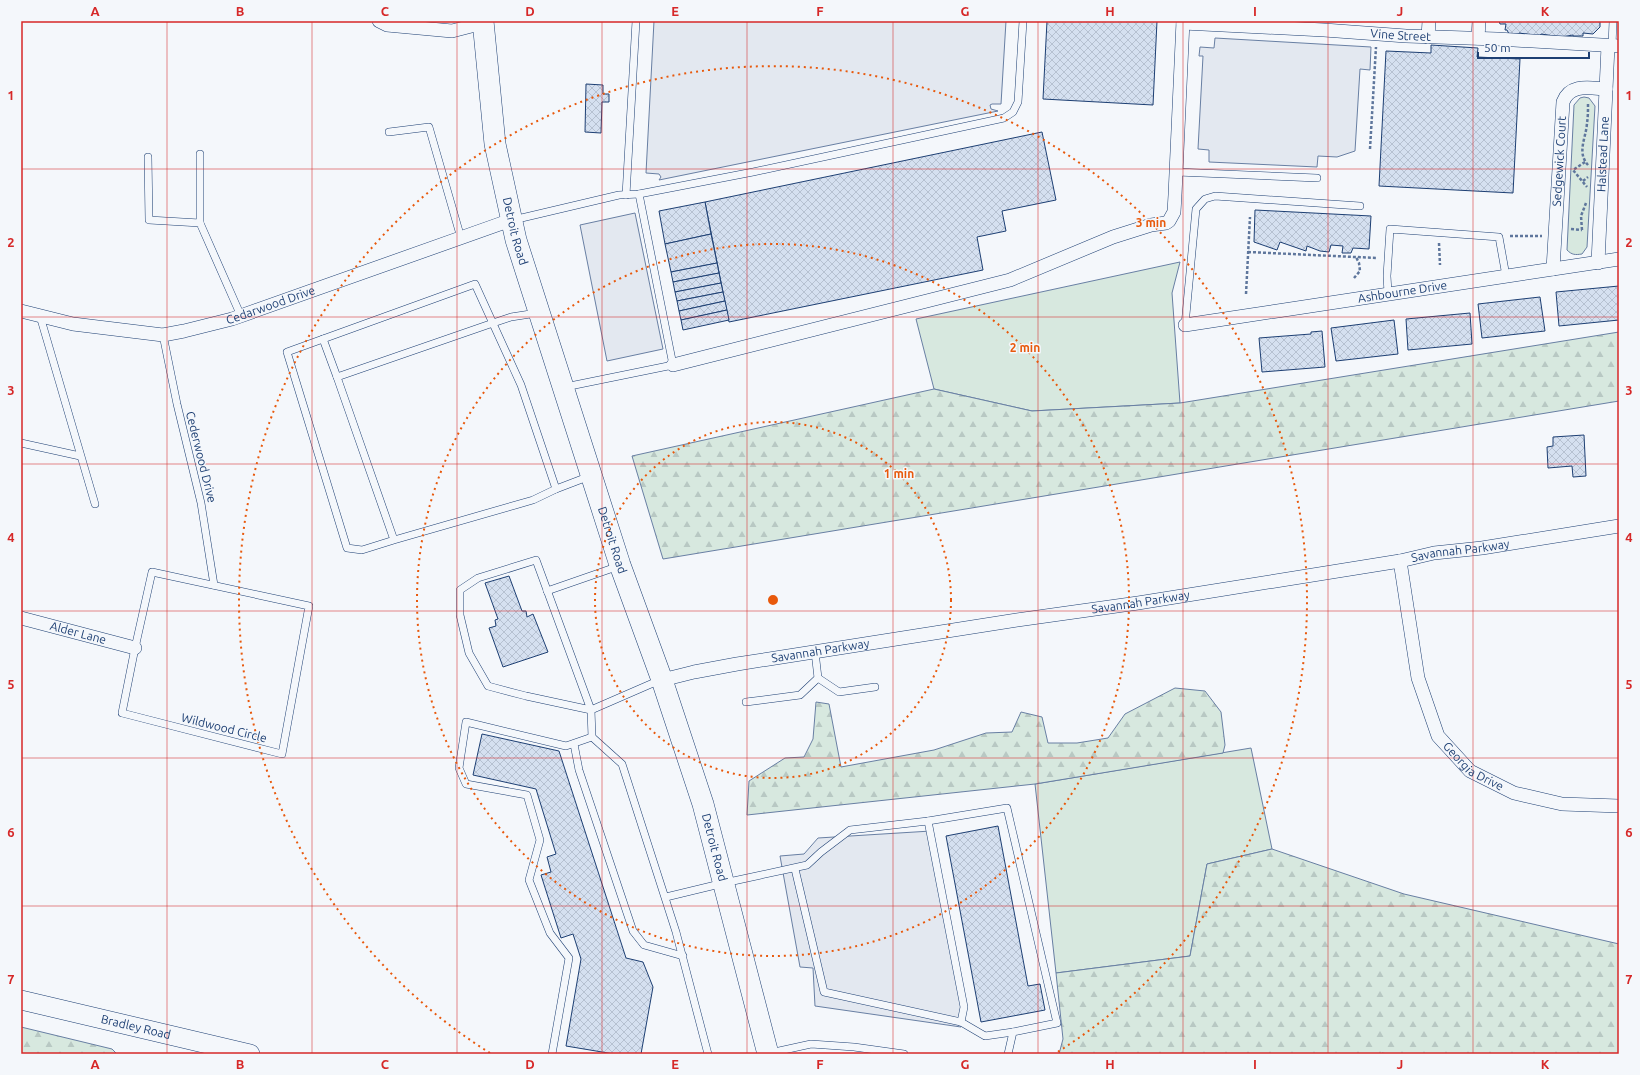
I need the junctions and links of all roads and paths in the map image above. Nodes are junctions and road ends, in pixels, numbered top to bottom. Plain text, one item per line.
1 (379, 21) edge
2 (636, 21) edge
3 (1023, 21) edge
4 (1429, 21) edge
5 (1479, 21) edge
6 (1613, 21) edge
7 (481, 22) edge
8 (1183, 22) edge
9 (421, 25) edge
10 (1324, 26) edge
11 (1428, 37) junction
12 (1478, 38) junction
13 (1376, 46) dead end
14 (1613, 46) edge
15 (1606, 89) junction
16 (1582, 104) dead end
17 (1588, 104) junction
18 (1594, 104) dead end
19 (389, 132) dead end
20 (1370, 149) dead end
21 (200, 154) dead end
22 (148, 157) dead end
23 (1585, 162) junction
24 (1590, 167) dead end
25 (1176, 172) junction
26 (1317, 178) dead end
27 (1587, 191) dead end
28 (639, 194) junction
29 (626, 195) junction
30 (1588, 198) dead end
31 (1360, 206) dead end
32 (1250, 217) dead end
33 (511, 220) junction
34 (200, 223) junction
35 (1571, 229) dead end
36 (1582, 230) junction
37 (1587, 230) dead end
38 (1439, 232) junction
39 (1510, 236) dead end
40 (1548, 236) dead end
41 (461, 238) junction
42 (1248, 252) junction
43 (1356, 257) junction
44 (1380, 258) dead end
45 (1619, 259) edge
46 (1598, 263) junction
47 (1440, 265) dead end
48 (1554, 269) junction
49 (1506, 276) junction
50 (1354, 278) dead end
51 (1388, 293) junction
52 (1246, 294) dead end
53 (21, 311) edge
54 (538, 313) junction
55 (40, 316) junction
56 (241, 316) junction
57 (493, 323) junction
58 (1186, 325) joint
59 (163, 335) junction
60 (323, 339) junction
61 (673, 365) junction
62 (337, 377) junction
63 (563, 387) junction
64 (21, 443) edge
65 (80, 456) junction
66 (592, 475) junction
67 (556, 488) junction
68 (95, 504) dead end
69 (1619, 526) edge
70 (394, 540) junction
71 (1400, 561) junction
72 (620, 565) junction
73 (214, 586) junction
74 (547, 590) junction
75 (21, 618) edge
76 (135, 648) junction
77 (816, 652) junction
78 (818, 678) junction
79 (662, 680) junction
80 (875, 687) dead end
81 (746, 702) dead end
82 (591, 710) junction
83 (592, 737) junction
84 (574, 744) junction
85 (1619, 806) edge
86 (928, 821) junction
87 (795, 868) junction
88 (724, 883) junction
89 (666, 897) junction
90 (683, 956) junction
91 (21, 1000) edge
92 (961, 1022) junction
93 (1013, 1032) junction
94 (211, 1050) edge
95 (854, 1051) edge
96 (250, 1054) edge
97 (552, 1054) edge
98 (708, 1054) edge
99 (768, 1054) edge
100 (904, 1054) edge
101 (1008, 1054) edge

1 - 9 street
2 - 29 lane
3 - 28 lane
4 - 11 street
5 - 12 street
6 - 14 lane
7 - 9 street
7 - 33 main road, Detroit Road
8 - 10 street, Vine Street
8 - 25 street
10 - 11 street, Vine Street
11 - 12 street, Vine Street
12 - 14 street, Vine Street
13 - 20 path
14 - 15 street, Halstead Lane
15 - 46 street, Halstead Lane
15 - 48 street, Sedgewick Court
16 - 17 path
17 - 18 path
17 - 23 path
19 - 41 lane
21 - 34 lane
22 - 34 lane
23 - 24 path
23 - 27 path
25 - 26 lane
25 - 61 street
28 - 29 lane
28 - 61 lane
29 - 33 lane
30 - 36 path
31 - 58 lane
32 - 42 path
33 - 41 street, Cedarwood Drive
33 - 54 main road, Detroit Road
34 - 56 lane
35 - 36 path
36 - 37 path
38 - 47 path
38 - 49 lane
38 - 51 lane
39 - 40 path
41 - 56 street, Cedarwood Drive
42 - 43 path
42 - 52 path
43 - 44 path
43 - 50 path
45 - 46 street, Ashbourne Drive
46 - 48 street, Ashbourne Drive
48 - 49 street, Ashbourne Drive
49 - 51 street, Ashbourne Drive
51 - 58 street, Ashbourne Drive
53 - 55 street, Cedarwood Drive
54 - 57 lane
54 - 63 main road, Detroit Road
55 - 59 street, Cedarwood Drive
55 - 65 lane
56 - 59 street, Cedarwood Drive
57 - 60 lane
57 - 62 lane
57 - 67 lane
59 - 73 lane, Cederwood Drive
60 - 62 lane
60 - 70 lane
61 - 63 lane
62 - 70 lane
63 - 66 main road, Detroit Road
64 - 65 lane
65 - 68 lane
66 - 67 lane
66 - 72 main road, Detroit Road
67 - 70 lane
69 - 71 street, Savannah Parkway
71 - 77 street, Savannah Parkway
71 - 85 street, Georgia Drive
72 - 74 lane
72 - 79 main road, Detroit Road
73 - 76 lane, Wildwood Circle
73 - 76 lane, Wildwood Circle
74 - 82 lane
74 - 82 lane
75 - 76 street, Alder Lane
77 - 78 lane
77 - 79 street, Savannah Parkway
78 - 80 lane
78 - 81 lane
79 - 82 lane
79 - 88 main road, Detroit Road
82 - 83 lane
83 - 84 lane
83 - 89 lane
84 - 90 lane
84 - 97 lane
86 - 87 lane
86 - 92 lane
86 - 93 lane
87 - 88 lane
87 - 92 lane
88 - 89 lane
88 - 99 main road, Detroit Road
89 - 90 lane
90 - 98 lane
91 - 94 street, Bradley Road
92 - 93 lane
93 - 101 lane
94 - 96 street, Bradley Road
95 - 99 lane
95 - 100 lane

